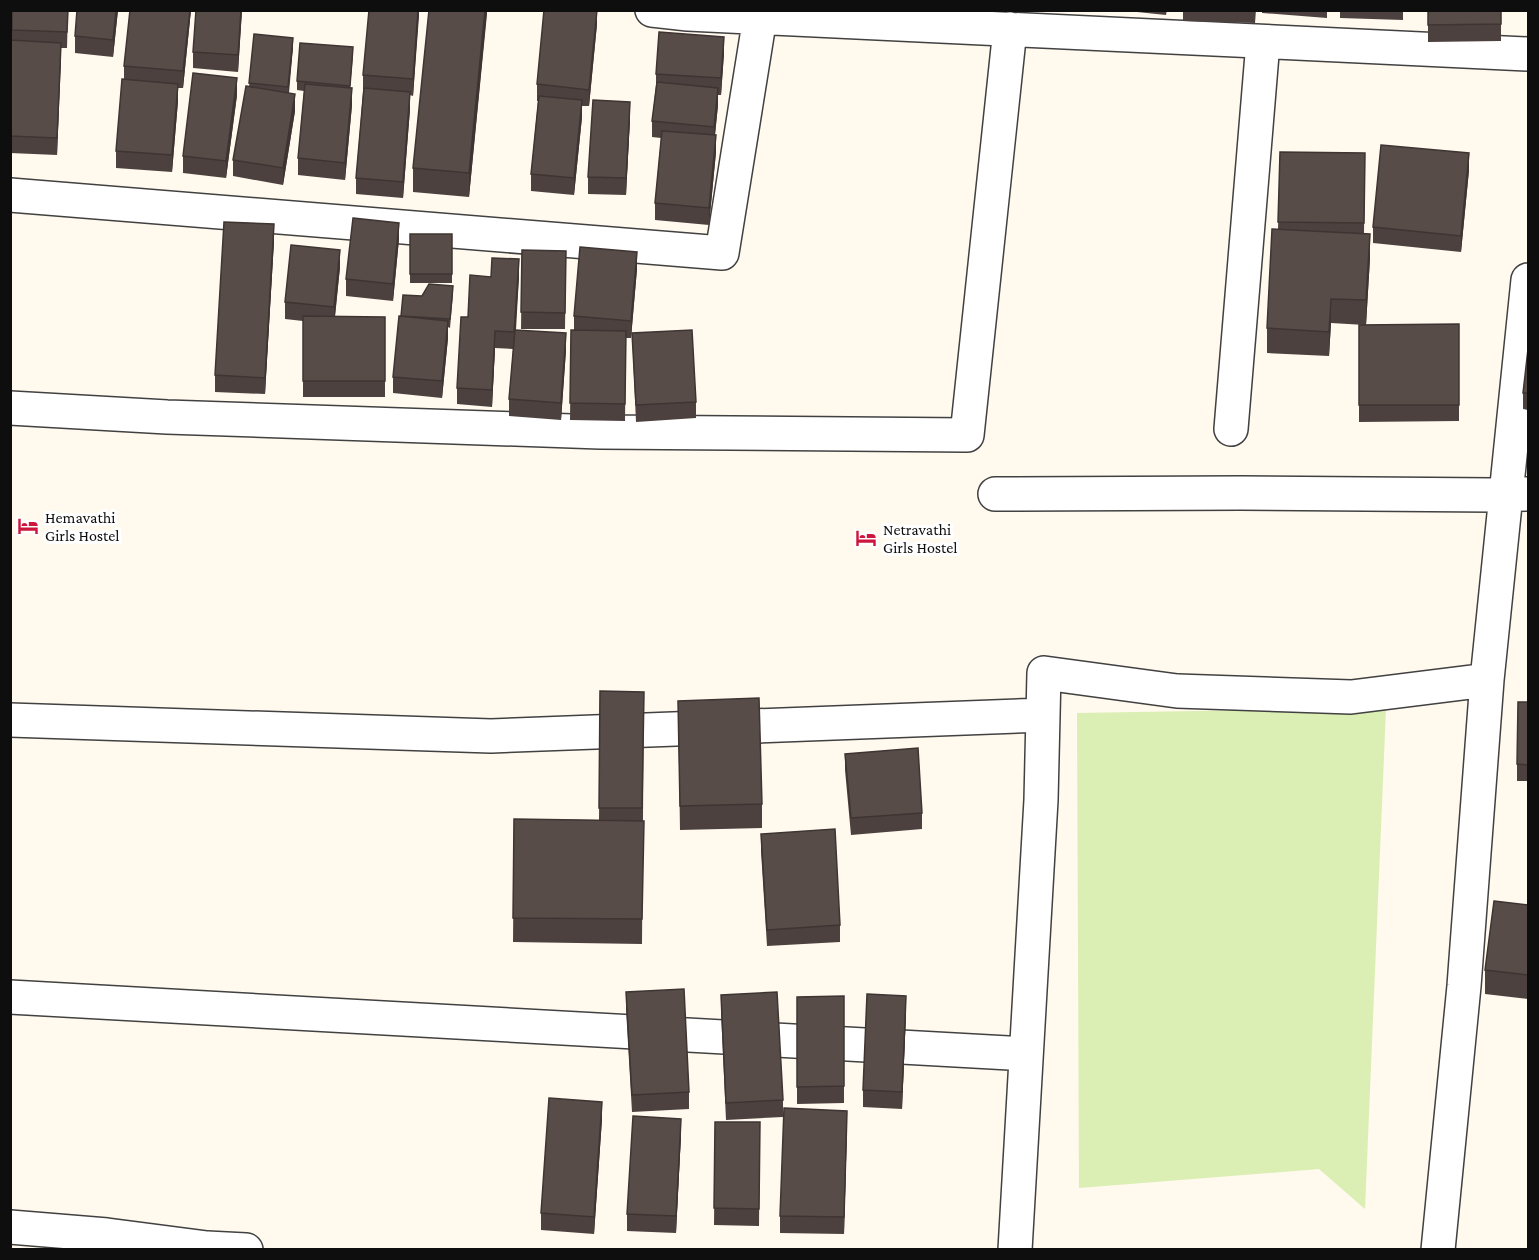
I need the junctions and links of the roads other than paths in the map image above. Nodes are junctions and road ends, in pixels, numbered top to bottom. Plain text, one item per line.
1 (652, 10) edge
2 (760, 17) junction
3 (1010, 29) junction
4 (1263, 42) junction
5 (1528, 54) edge
6 (10, 195) edge
7 (1528, 280) edge
8 (10, 408) edge
9 (1231, 429) dead end
10 (995, 494) dead end
11 (1517, 494) edge
12 (1487, 680) junction
13 (1043, 715) junction
14 (10, 720) edge
15 (10, 997) edge
16 (1026, 1054) junction
17 (10, 1227) edge
18 (106, 1242) edge
19 (246, 1250) edge
20 (1015, 1250) edge
21 (1438, 1250) edge

1 - 2 street
2 - 3 street
2 - 6 street
3 - 4 street
3 - 8 street
4 - 5 street
4 - 9 street
7 - 11 street
10 - 11 street
11 - 12 street
12 - 13 street
12 - 21 street
13 - 14 street
13 - 16 street
15 - 16 street
16 - 20 street
17 - 18 street
18 - 19 street

